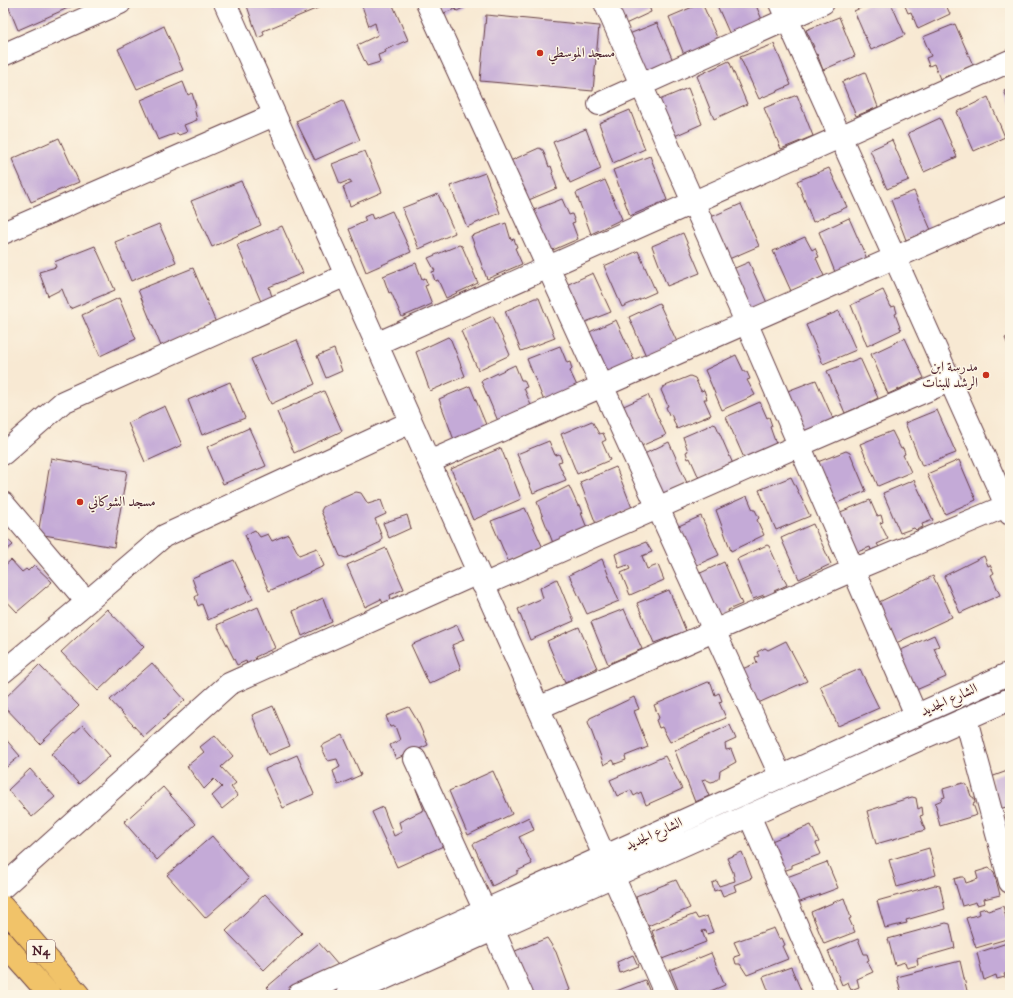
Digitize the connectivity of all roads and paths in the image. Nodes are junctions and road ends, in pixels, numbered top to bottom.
1 (120, 3) edge
2 (225, 3) edge
3 (426, 3) edge
4 (605, 3) edge
5 (823, 3) edge
6 (783, 11) edge
7 (3, 55) edge
8 (1010, 61) edge
9 (641, 85) junction
10 (599, 104) dead end
11 (274, 115) junction
12 (840, 137) junction
13 (693, 202) junction
14 (1010, 207) edge
15 (3, 233) edge
16 (894, 257) junction
17 (548, 267) junction
18 (346, 275) junction
19 (746, 322) junction
20 (376, 344) junction
21 (949, 381) junction
22 (602, 386) junction
23 (411, 422) junction
24 (800, 445) junction
25 (3, 454) edge
26 (429, 462) junction
27 (3, 503) edge
28 (658, 509) junction
29 (1008, 510) edge
30 (853, 570) junction
31 (481, 579) junction
32 (87, 602) junction
33 (714, 631) junction
34 (3, 672) edge
35 (1010, 673) edge
36 (1010, 699) edge
37 (538, 708) junction
38 (916, 715) junction
39 (966, 719) junction
40 (415, 759) dead end
41 (781, 777) junction
42 (749, 815) junction
43 (608, 866) junction
44 (1010, 882) edge
45 (3, 887) edge
46 (3, 907) edge
47 (489, 920) junction
48 (3, 942) edge
49 (50, 995) edge
50 (79, 995) edge
51 (298, 995) edge
52 (347, 995) edge
53 (522, 995) edge
54 (666, 995) edge
55 (827, 995) edge

1 - 7 street
2 - 11 street
3 - 17 street
4 - 9 street
5 - 6 street
6 - 9 street
6 - 12 street
8 - 12 street
9 - 10 street
9 - 13 street
11 - 15 street
11 - 18 street
12 - 13 street
12 - 16 street
13 - 17 street
13 - 19 street
14 - 16 street
16 - 19 street
16 - 21 street
17 - 20 street
17 - 22 street
18 - 20 street
18 - 25 street
19 - 22 street
19 - 24 street
20 - 23 street
21 - 24 street
21 - 29 street
22 - 26 street
22 - 28 street
23 - 26 street
23 - 32 street
24 - 28 street
24 - 30 street
26 - 31 street
27 - 32 street
28 - 31 street
28 - 33 street
29 - 30 street
30 - 33 street
30 - 38 street
31 - 37 street
31 - 45 street
32 - 34 street
33 - 37 street
33 - 41 street
35 - 38 street, الشارع الجديد
36 - 39 street, الشارع الجديد
37 - 43 street
38 - 41 street, الشارع الجديد
39 - 42 street, الشارع الجديد
39 - 44 street
40 - 47 street
41 - 43 street, الشارع الجديد
42 - 43 street, الشارع الجديد
42 - 55 street
43 - 47 street, الشارع الجديد
43 - 54 street
46 - 50 highway, N4
47 - 51 street, الشارع الجديد
47 - 52 street, الشارع الجديد
47 - 53 street
48 - 49 highway, N4

